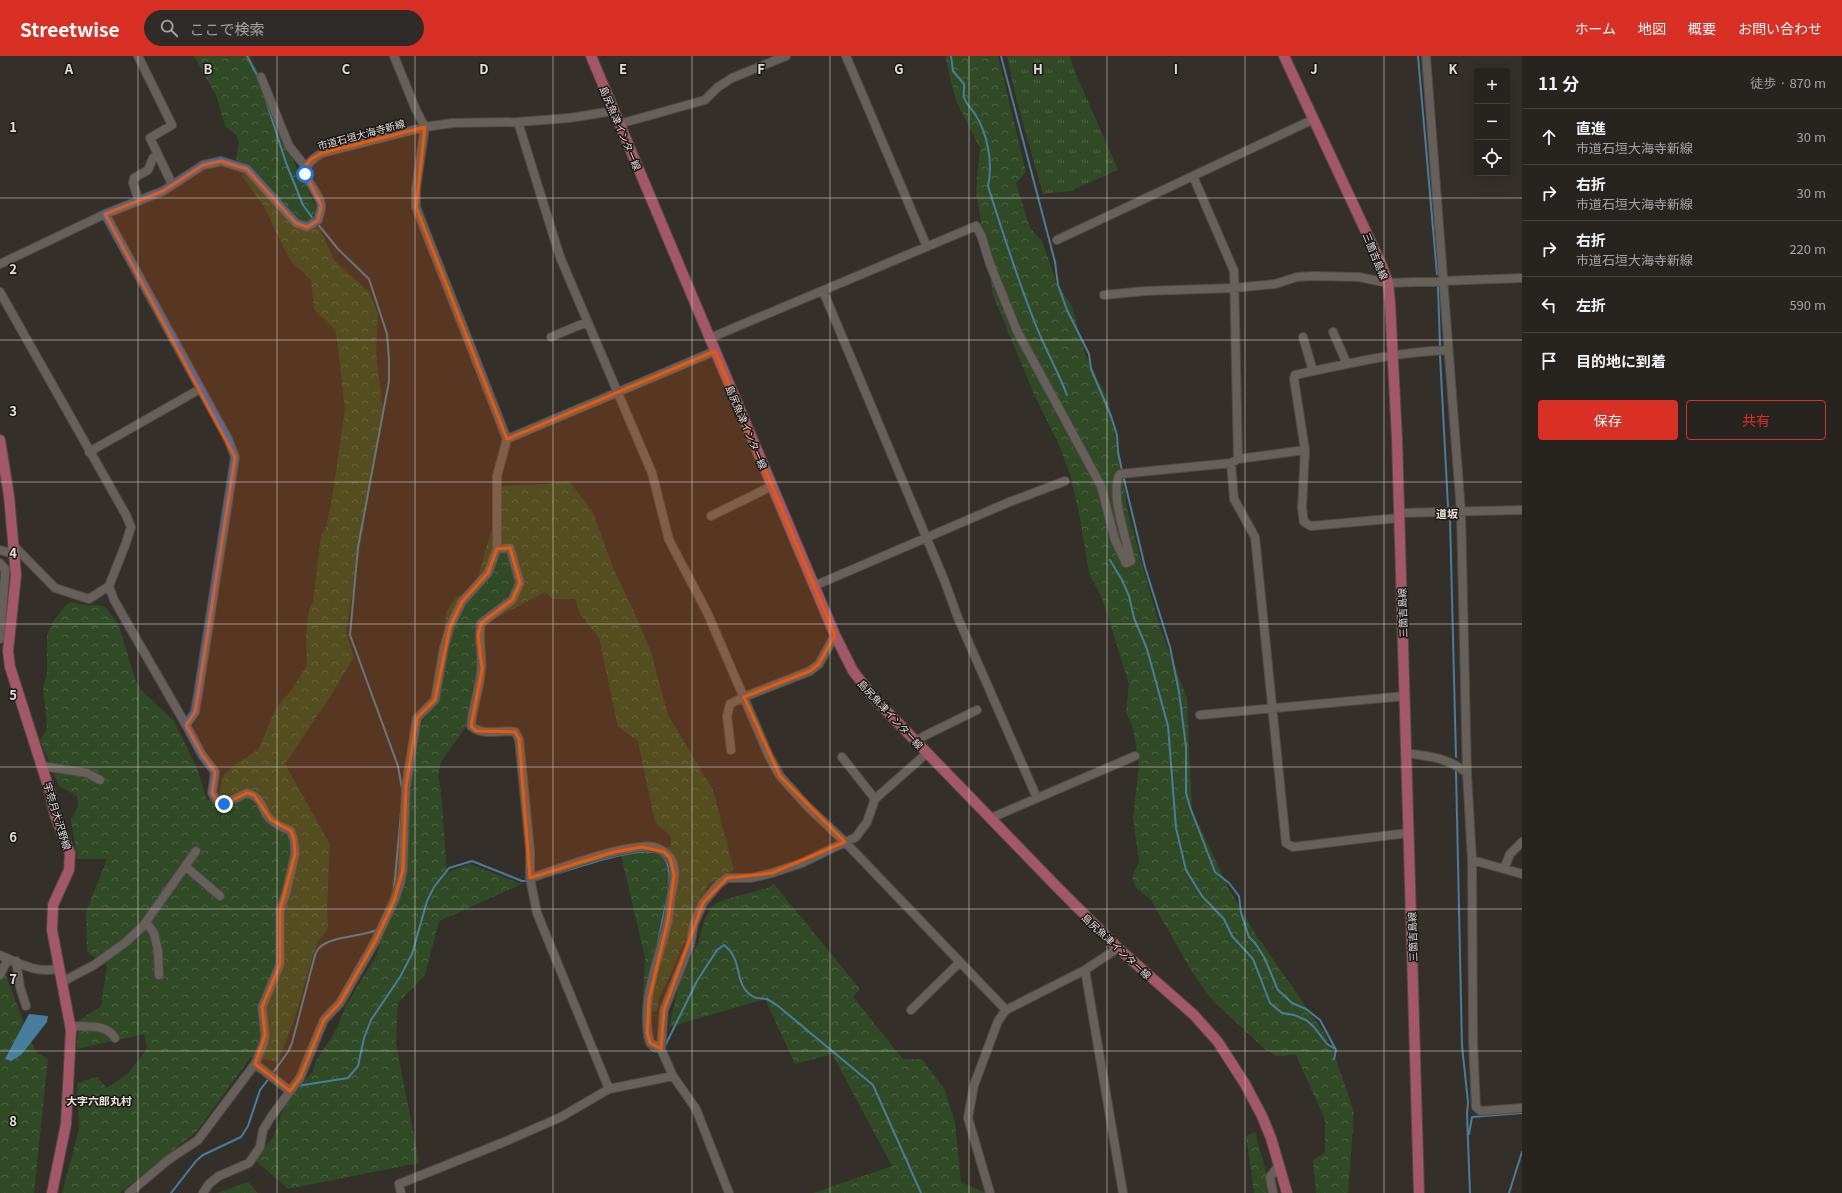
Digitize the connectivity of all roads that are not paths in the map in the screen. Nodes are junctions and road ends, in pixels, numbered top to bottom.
1 (138, 56) edge
2 (394, 56) edge
3 (591, 56) edge
4 (786, 56) edge
5 (846, 56) edge
6 (1284, 56) edge
7 (1426, 56) edge
8 (261, 77) dead end
9 (613, 111) junction
10 (1314, 119) junction
11 (518, 122) junction
12 (619, 124) junction
13 (426, 127) junction
14 (158, 155) junction
15 (306, 166) junction
16 (1193, 176) junction
17 (172, 184) junction
18 (138, 201) junction
19 (105, 214) junction
20 (1057, 240) dead end
21 (927, 247) junction
22 (0, 264) edge
23 (1522, 278) edge
24 (1444, 280) junction
25 (1388, 283) junction
26 (1234, 288) junction
27 (0, 292) edge
28 (823, 292) junction
29 (1104, 295) dead end
30 (587, 322) junction
31 (1333, 332) dead end
32 (551, 336) dead end
33 (1303, 337) dead end
34 (710, 338) junction
35 (715, 350) junction
36 (1448, 350) junction
37 (1394, 355) junction
38 (1347, 364) junction
39 (1313, 371) junction
40 (200, 389) junction
41 (618, 392) junction
42 (0, 440) edge
43 (507, 440) junction
44 (1305, 450) junction
45 (89, 452) junction
46 (1234, 461) junction
47 (1065, 481) dead end
48 (772, 486) junction
49 (1522, 510) edge
50 (1458, 512) junction
51 (711, 516) dead end
52 (1399, 516) junction
53 (927, 539) junction
54 (497, 549) junction
55 (0, 550) edge
56 (14, 550) junction
57 (1, 563) edge
58 (109, 586) junction
59 (814, 586) junction
60 (2, 594) edge
61 (835, 635) junction
62 (0, 639) edge
63 (1405, 696) junction
64 (744, 697) junction
65 (1273, 709) junction
66 (977, 710) dead end
67 (1200, 716) dead end
68 (186, 725) junction
69 (916, 742) junction
70 (731, 750) dead end
71 (927, 753) junction
72 (1406, 753) junction
73 (1135, 756) dead end
74 (842, 757) dead end
75 (42, 766) junction
76 (1467, 773) junction
77 (100, 780) dead end
78 (1037, 798) junction
79 (875, 799) junction
80 (991, 818) junction
81 (1408, 833) junction
82 (845, 842) junction
83 (1522, 842) edge
84 (196, 851) dead end
85 (1472, 860) junction
86 (185, 866) junction
87 (1504, 869) junction
88 (1522, 874) edge
89 (530, 878) junction
90 (220, 896) dead end
91 (146, 922) junction
92 (1118, 948) junction
93 (0, 955) edge
94 (12, 960) junction
95 (960, 962) junction
96 (59, 968) junction
97 (1085, 970) junction
98 (0, 975) edge
99 (159, 975) dead end
100 (62, 982) junction
101 (26, 1006) dead end
102 (911, 1010) dead end
103 (1006, 1010) junction
104 (70, 1026) junction
105 (115, 1038) dead end
106 (661, 1049) junction
107 (255, 1064) junction
108 (673, 1076) junction
109 (609, 1089) junction
110 (290, 1091) junction
111 (1522, 1108) edge
112 (1279, 1165) junction
113 (52, 1193) edge
114 (129, 1193) edge
115 (203, 1193) edge
116 (401, 1193) edge
117 (729, 1193) edge
118 (990, 1193) edge
119 (1123, 1193) edge
120 (1273, 1193) edge
121 (1287, 1193) edge
122 (1419, 1193) edge

1 - 14 street
2 - 13 street
3 - 9 main road, 島尻魚津インター線
4 - 12 street
5 - 21 street
6 - 10 main road, 三箇吉島線
7 - 24 street
8 - 15 street
9 - 11 street, 市道石垣大海寺新線
9 - 12 main road, 島尻魚津インター線
10 - 16 street
10 - 25 main road, 三箇吉島線
11 - 13 street, 市道石垣大海寺新線
11 - 30 street
12 - 34 main road, 島尻魚津インター線
13 - 15 street, 市道石垣大海寺新線
13 - 43 street
14 - 17 street
14 - 18 street
15 - 17 street
16 - 20 street
16 - 26 street
17 - 18 street
18 - 19 street
19 - 22 street
19 - 40 street
21 - 28 street
21 - 46 street
23 - 24 street
24 - 25 street
24 - 36 street
25 - 26 street
25 - 37 main road, 三箇吉島線
26 - 29 street
26 - 46 street
27 - 45 street
28 - 34 street
28 - 53 street
30 - 32 street
30 - 41 street
31 - 38 street
33 - 39 street
34 - 35 main road, 島尻魚津インター線
35 - 41 street
35 - 48 main road, 島尻魚津インター線
36 - 37 street
36 - 50 street
37 - 38 street
37 - 52 main road, 三箇吉島線
38 - 39 street
39 - 44 street
40 - 45 street
40 - 68 street
41 - 43 street
41 - 64 street
42 - 56 main road, 宇奈月大沢野線
43 - 54 street
44 - 46 street
44 - 52 street
45 - 58 street
46 - 65 street
47 - 53 street
48 - 51 street
48 - 59 main road, 島尻魚津インター線
49 - 50 street
50 - 52 street
50 - 76 street
52 - 63 main road, 三箇吉島線
53 - 59 street
53 - 78 street
54 - 89 street
54 - 110 street
55 - 56 street
56 - 57 street
56 - 58 street
56 - 75 main road, 宇奈月大沢野線
57 - 60 street
58 - 68 street
59 - 61 main road, 島尻魚津インター線
60 - 62 street
61 - 64 street
61 - 69 main road, 島尻魚津インター線
63 - 65 street
63 - 72 main road, 三箇吉島線
64 - 70 street
64 - 82 street
65 - 67 street
65 - 81 street
66 - 69 street
68 - 107 street
69 - 71 main road, 島尻魚津インター線
71 - 79 street
71 - 80 main road, 島尻魚津インター線
72 - 76 street
72 - 81 main road, 三箇吉島線
73 - 78 street
74 - 79 street
75 - 77 street
75 - 96 main road, 宇奈月大沢野線
76 - 85 street
78 - 80 street
79 - 82 street
80 - 92 main road, 島尻魚津インター線
81 - 122 main road, 三箇吉島線
82 - 95 street
82 - 106 street
83 - 87 street
84 - 86 street
85 - 87 street
85 - 111 street
86 - 90 street
86 - 91 street
87 - 88 street
89 - 106 street
89 - 109 street
91 - 99 street
91 - 100 street
92 - 97 street
92 - 112 main road, 島尻魚津インター線
93 - 94 street
94 - 96 street
94 - 98 street
94 - 101 street
95 - 102 street
95 - 103 street
96 - 100 main road, 宇奈月大沢野線
97 - 103 street
97 - 119 street
100 - 104 main road, 宇奈月大沢野線
103 - 118 street
104 - 105 street
104 - 113 main road, 宇奈月大沢野線
106 - 108 street
107 - 110 street
107 - 114 street
108 - 109 street
108 - 117 street
109 - 116 street
110 - 115 street
112 - 120 street
112 - 121 main road, 島尻魚津インター線

